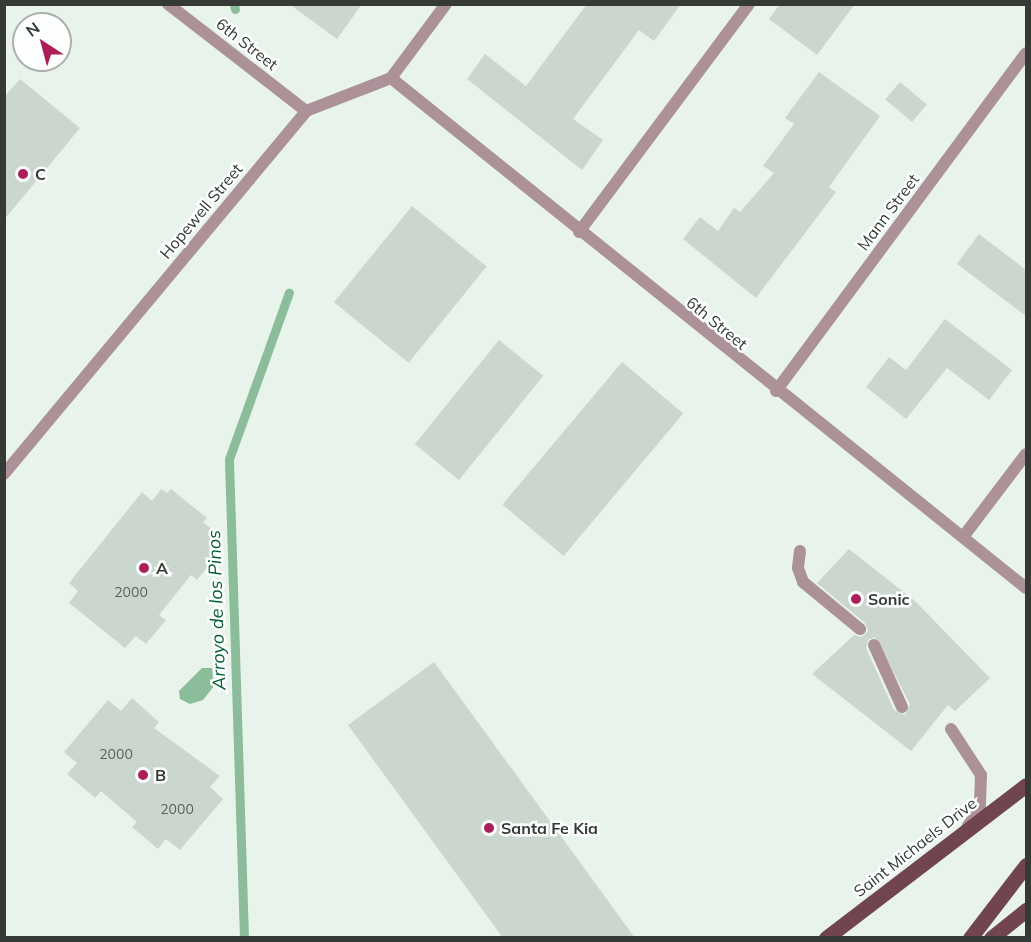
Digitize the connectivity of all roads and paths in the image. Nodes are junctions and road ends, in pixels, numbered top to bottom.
1 (168, 4) edge
2 (446, 4) edge
3 (749, 4) edge
4 (1026, 53) edge
5 (391, 78) junction
6 (306, 111) junction
7 (579, 232) junction
8 (776, 391) junction
9 (1026, 454) edge
10 (4, 474) edge
11 (963, 537) junction
12 (800, 551) dead end
13 (1026, 588) edge
14 (860, 629) dead end
15 (874, 645) dead end
16 (902, 707) dead end
17 (951, 729) dead end
18 (1026, 784) edge
19 (965, 831) junction
20 (1026, 865) edge
21 (1026, 910) edge
22 (826, 938) edge
23 (970, 938) edge
24 (990, 938) edge

1 - 6 street, 6th Street
2 - 5 street
3 - 7 street
4 - 8 street, Mann Street
5 - 6 street, Hopewell Street
5 - 7 street, 6th Street
6 - 10 street, Hopewell Street
7 - 8 street, 6th Street
8 - 11 street, 6th Street
9 - 11 street
11 - 13 street, 6th Street
12 - 14 street
15 - 16 street
17 - 19 street
18 - 19 main road, Saint Michaels Drive
19 - 22 main road, Saint Michaels Drive
20 - 23 main road
21 - 24 main road

